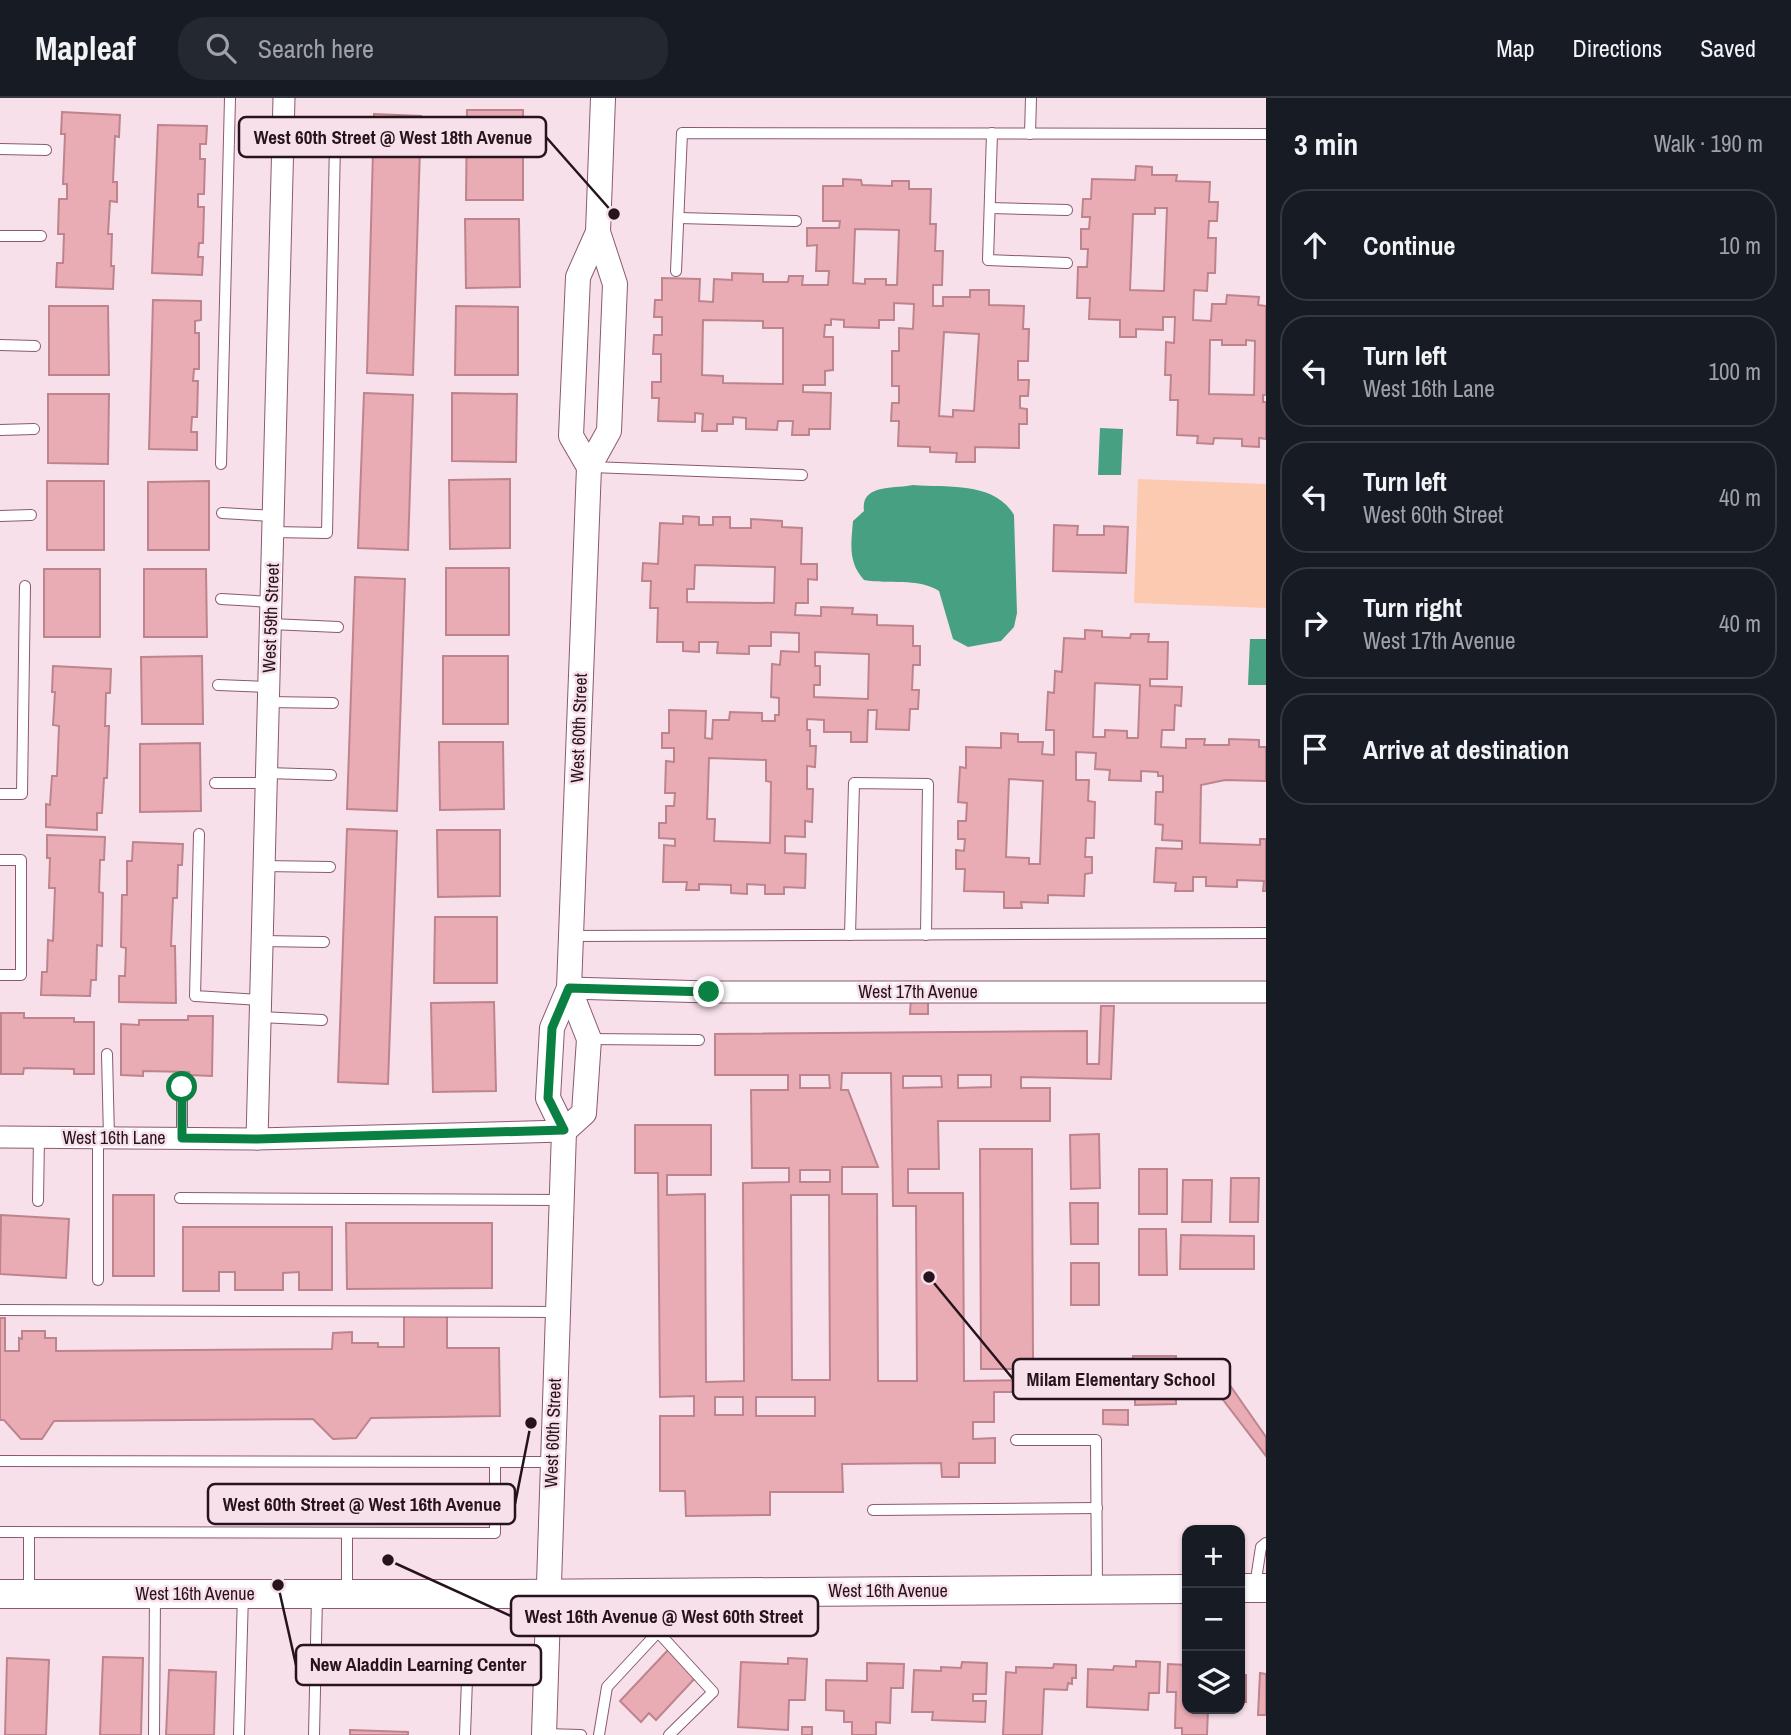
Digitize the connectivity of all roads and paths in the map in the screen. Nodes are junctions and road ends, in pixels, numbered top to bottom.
1 (230, 98) edge
2 (284, 98) edge
3 (603, 98) edge
4 (1031, 98) edge
5 (992, 133) junction
6 (1030, 134) junction
7 (1266, 134) edge
8 (283, 141) junction
9 (0, 149) edge
10 (46, 150) dead end
11 (990, 208) junction
12 (1067, 210) dead end
13 (678, 218) junction
14 (796, 221) dead end
15 (598, 232) junction
16 (0, 236) edge
17 (41, 236) dead end
18 (1067, 263) dead end
19 (676, 271) dead end
20 (0, 345) edge
21 (35, 346) dead end
22 (34, 429) dead end
23 (0, 430) edge
24 (221, 464) dead end
25 (589, 467) junction
26 (802, 475) dead end
27 (222, 513) dead end
28 (31, 515) dead end
29 (0, 516) edge
30 (273, 524) junction
31 (25, 586) dead end
32 (222, 599) dead end
33 (271, 602) junction
34 (271, 624) junction
35 (338, 627) dead end
36 (218, 685) dead end
37 (269, 694) junction
38 (333, 704) dead end
39 (331, 775) dead end
40 (266, 778) junction
41 (215, 783) dead end
42 (0, 794) edge
43 (199, 834) dead end
44 (0, 860) edge
45 (264, 866) junction
46 (330, 867) dead end
47 (1266, 933) edge
48 (850, 935) junction
49 (926, 935) junction
50 (571, 936) junction
51 (262, 941) junction
52 (324, 942) dead end
53 (0, 975) edge
54 (569, 988) junction
55 (1266, 992) edge
56 (260, 1008) junction
57 (322, 1020) dead end
58 (589, 1039) junction
59 (699, 1040) dead end
60 (107, 1054) dead end
61 (182, 1087) dead end
62 (564, 1130) junction
63 (0, 1137) edge
64 (39, 1137) junction
65 (104, 1138) junction
66 (182, 1138) junction
67 (257, 1139) junction
68 (180, 1198) dead end
69 (561, 1200) junction
70 (38, 1201) dead end
71 (98, 1280) dead end
72 (0, 1310) edge
73 (556, 1312) junction
74 (1016, 1440) dead end
75 (0, 1461) edge
76 (495, 1462) junction
77 (552, 1462) junction
78 (1097, 1508) junction
79 (873, 1510) dead end
80 (0, 1532) edge
81 (29, 1532) junction
82 (347, 1533) junction
83 (1266, 1543) edge
84 (1254, 1588) edge
85 (1097, 1589) junction
86 (1182, 1589) edge
87 (548, 1593) junction
88 (658, 1593) junction
89 (0, 1594) edge
90 (29, 1594) junction
91 (155, 1594) junction
92 (243, 1594) junction
93 (317, 1594) junction
94 (347, 1594) junction
95 (658, 1632) junction
96 (315, 1675) junction
97 (154, 1735) edge
98 (239, 1735) edge
99 (314, 1735) edge
100 (465, 1735) edge
101 (544, 1735) edge
102 (581, 1735) edge
103 (599, 1735) edge
104 (669, 1735) edge

1 - 24 lane
2 - 8 street, West 59th Street
3 - 15 street, West 60th Street
4 - 6 lane
5 - 6 lane
5 - 11 lane
5 - 13 lane
6 - 7 lane
8 - 30 street, West 59th Street
8 - 30 lane
9 - 10 lane
11 - 12 lane
11 - 18 lane
13 - 14 lane
13 - 19 lane
15 - 25 street, West 60th Street
15 - 25 street, West 60th Street
16 - 17 lane
20 - 21 lane
22 - 23 lane
25 - 26 lane
25 - 50 street, West 60th Street
27 - 30 lane
28 - 29 lane
30 - 33 street, West 59th Street
31 - 42 lane
32 - 33 lane
33 - 34 street, West 59th Street
34 - 35 lane
34 - 37 street, West 59th Street
36 - 37 lane
37 - 38 lane
37 - 40 street, West 59th Street
39 - 40 lane
40 - 41 lane
40 - 45 street, West 59th Street
43 - 56 lane
44 - 53 lane
45 - 46 lane
45 - 51 street, West 59th Street
47 - 49 lane
48 - 49 lane
48 - 49 lane
48 - 50 lane
50 - 54 street, West 60th Street
51 - 52 lane
51 - 56 street, West 59th Street
54 - 55 street, West 17th Avenue
54 - 58 street, West 60th Street
54 - 62 street, West 60th Street
56 - 57 lane
56 - 67 street, West 59th Street
58 - 59 lane
58 - 62 street, West 60th Street
60 - 65 lane
61 - 66 lane
62 - 67 street, West 16th Lane
62 - 69 street, West 60th Street
63 - 64 street, West 16th Lane
64 - 65 street, West 16th Lane
64 - 70 lane
65 - 66 street, West 16th Lane
65 - 71 lane
66 - 67 street, West 16th Lane
68 - 69 lane
69 - 73 street, West 60th Street
72 - 73 lane
73 - 77 street, West 60th Street
74 - 78 lane
75 - 76 lane
76 - 77 lane
76 - 82 lane
77 - 87 street, West 60th Street
78 - 79 lane
78 - 85 lane
80 - 81 lane
81 - 82 lane
81 - 90 lane
82 - 94 lane
83 - 84 lane
85 - 86 main road, West 16th Avenue
85 - 88 main road, West 16th Avenue
87 - 88 main road, West 16th Avenue
87 - 94 main road, West 16th Avenue
87 - 101 street, West 60th Street
88 - 95 lane
89 - 90 main road, West 16th Avenue
90 - 91 main road, West 16th Avenue
91 - 92 main road, West 16th Avenue
91 - 97 lane
92 - 93 main road, West 16th Avenue
92 - 98 lane
93 - 94 main road, West 16th Avenue
93 - 96 lane
95 - 103 lane
95 - 104 lane
96 - 99 lane
96 - 100 lane
101 - 102 lane

